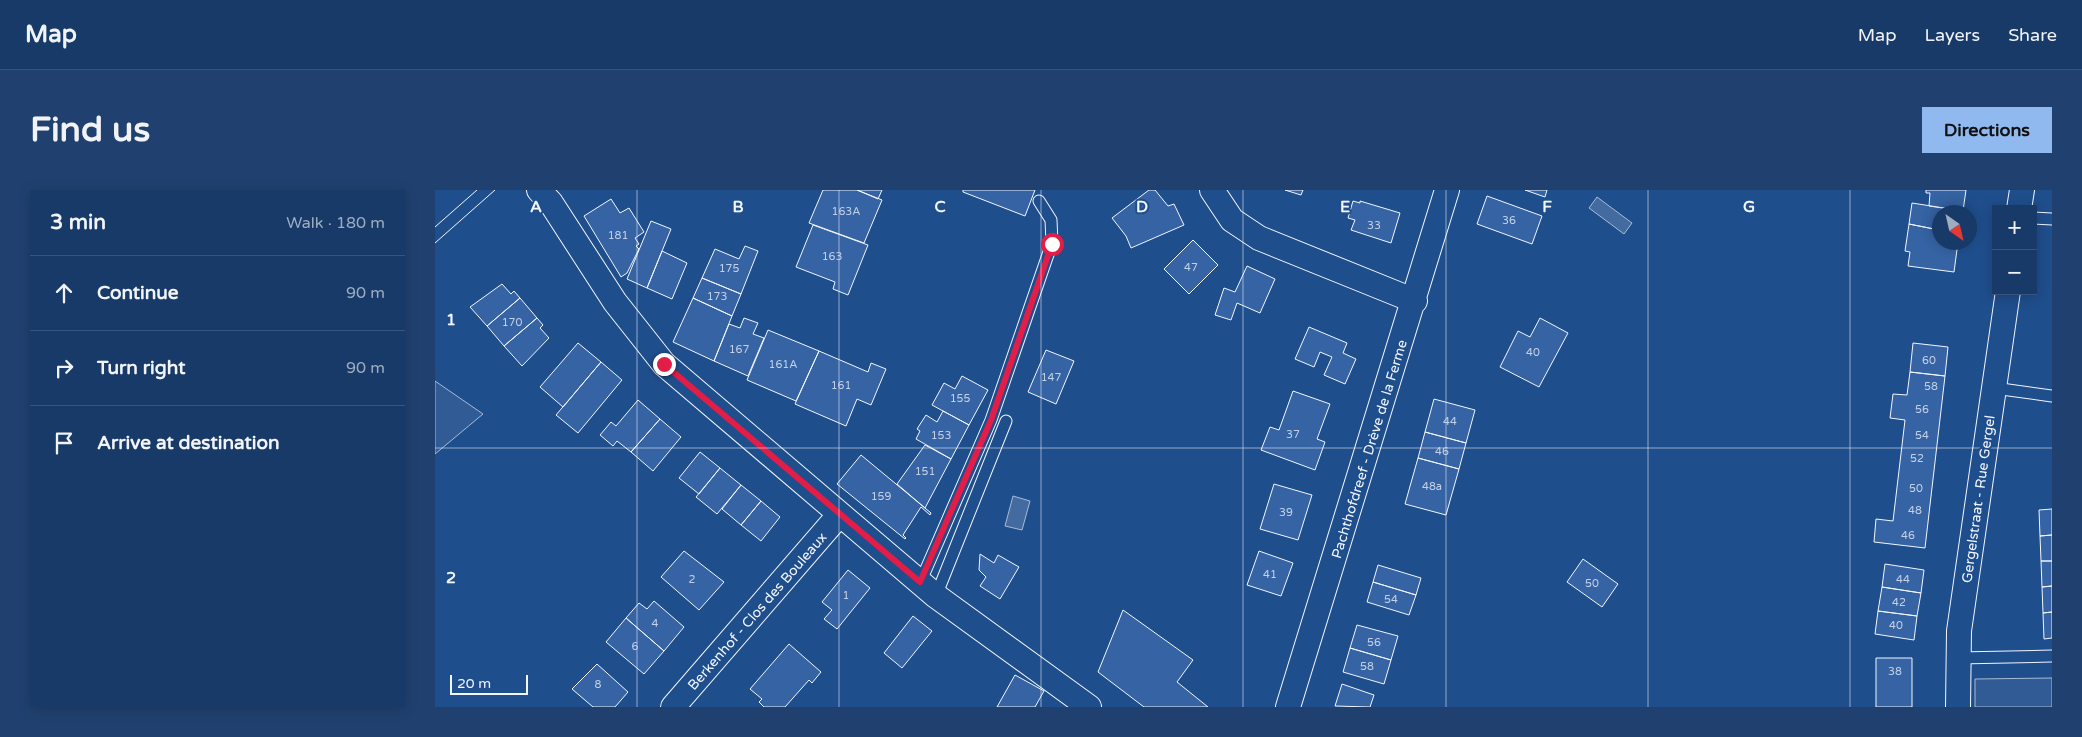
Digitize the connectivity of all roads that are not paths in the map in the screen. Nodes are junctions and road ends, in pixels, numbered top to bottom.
1 (539, 190) edge
2 (1212, 190) edge
3 (1447, 190) edge
4 (2022, 190) edge
5 (1039, 201) dead end
6 (2020, 205) edge
7 (2037, 218) edge
8 (2052, 219) edge
9 (2007, 295) edge
10 (1415, 302) junction
11 (1994, 388) junction
12 (2052, 396) edge
13 (1006, 421) dead end
14 (840, 514) junction
15 (928, 589) junction
16 (2052, 656) edge
17 (1958, 658) junction
18 (673, 707) edge
19 (1089, 707) edge
20 (1288, 707) edge
21 (1957, 707) edge

1 - 14 street
2 - 10 street
3 - 10 street, Pachthofdreef - Drève de la Ferme
4 - 6 street
5 - 15 lane
7 - 8 lane
9 - 11 street, Gergelstraat - Rue Gergel
10 - 20 street, Pachthofdreef - Drève de la Ferme
11 - 12 lane
11 - 17 street, Gergelstraat - Rue Gergel
13 - 15 lane
14 - 15 street
14 - 18 street, Berkenhof - Clos des Bouleaux
15 - 19 street
16 - 17 lane
17 - 21 street, Gergelstraat - Rue Gergel

